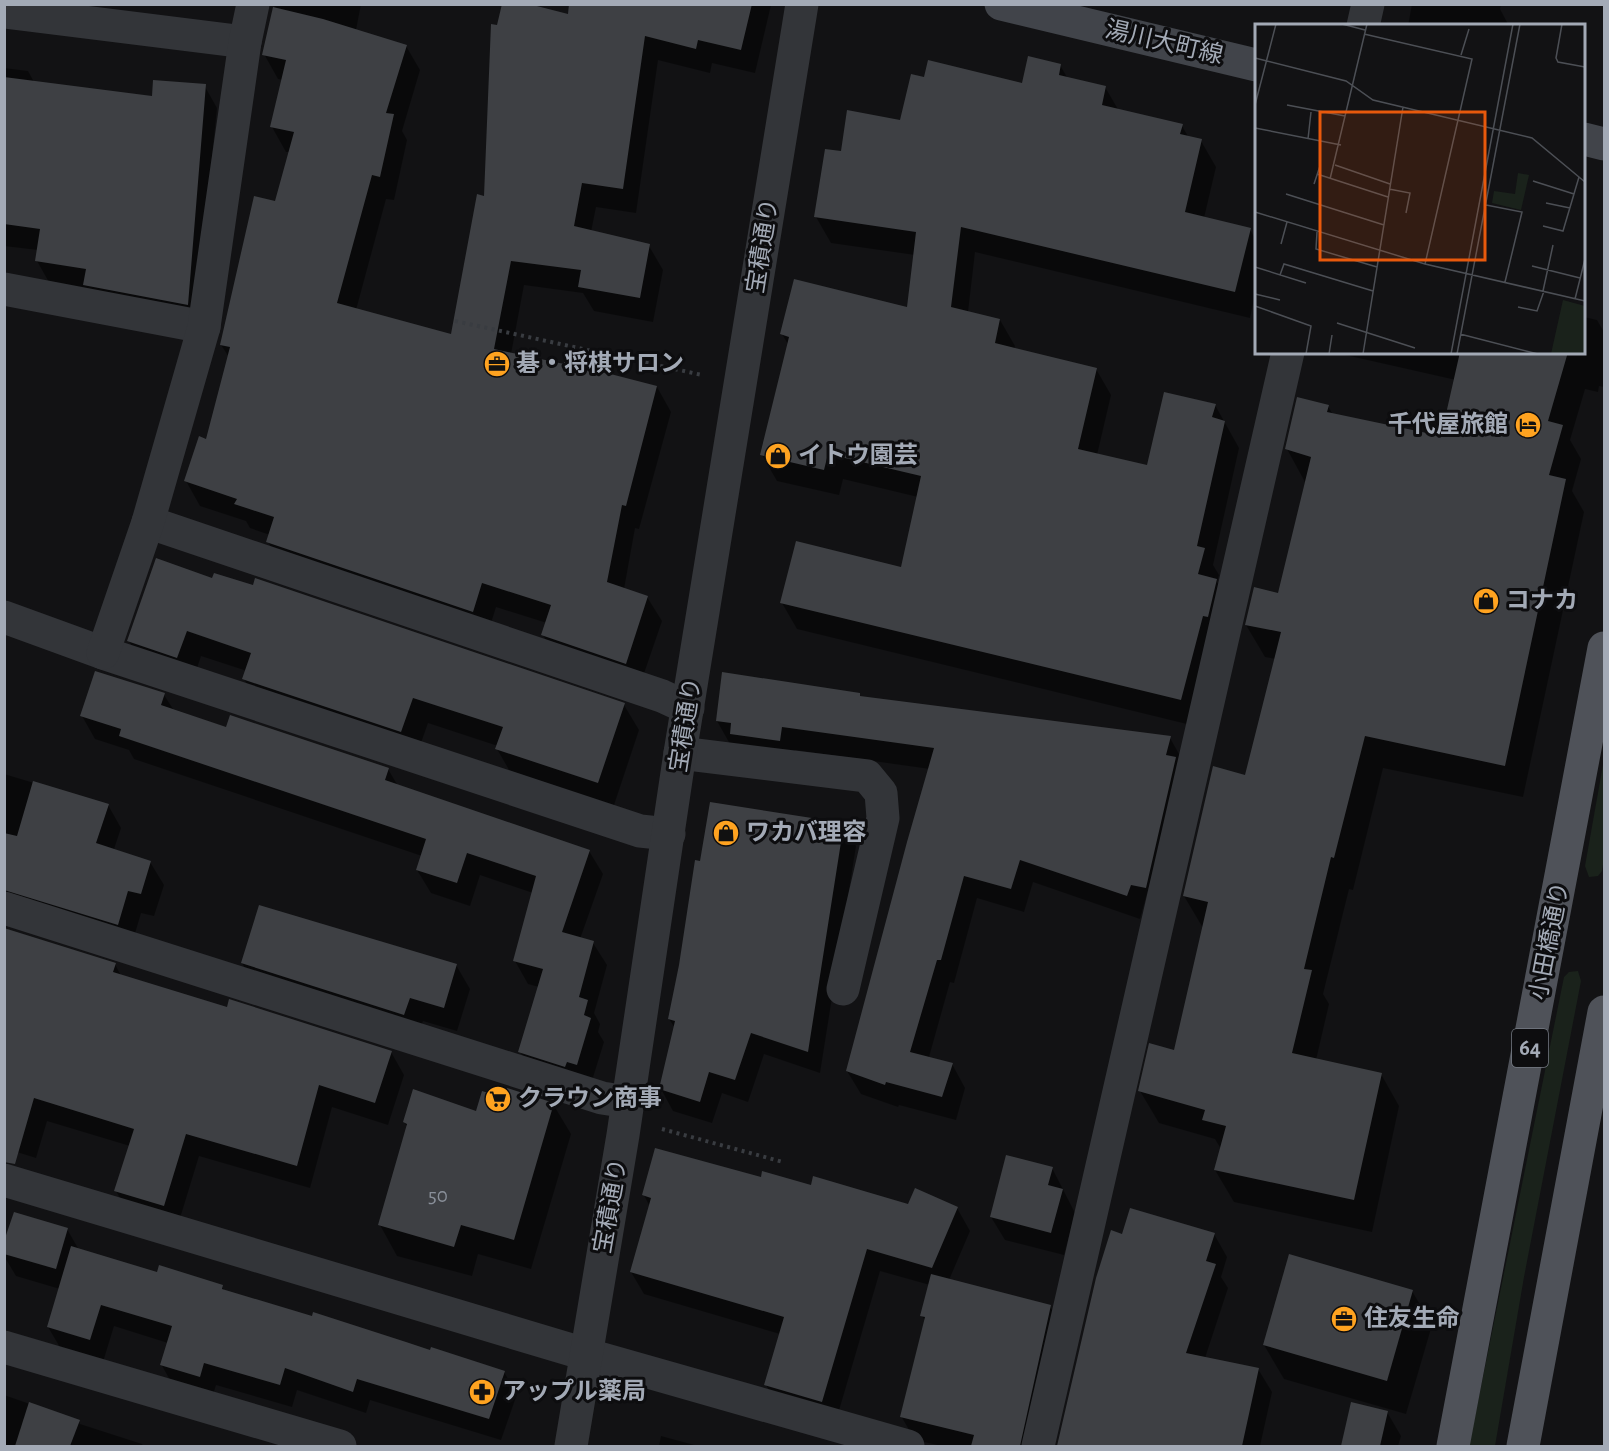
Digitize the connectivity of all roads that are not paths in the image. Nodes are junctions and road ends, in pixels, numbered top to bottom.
1 (253, 4) edge
2 (802, 4) edge
3 (1001, 4) edge
4 (1368, 4) edge
5 (4, 12) edge
6 (1363, 24) edge
7 (245, 42) junction
8 (1255, 65) edge
9 (1585, 139) edge
10 (1605, 144) edge
11 (4, 289) edge
12 (204, 327) junction
13 (1288, 354) edge
14 (148, 522) junction
15 (4, 617) edge
16 (1605, 648) edge
17 (104, 653) junction
18 (688, 708) junction
19 (680, 753) junction
20 (669, 834) junction
21 (4, 908) edge
22 (843, 989) dead end
23 (1605, 1012) edge
24 (628, 1102) junction
25 (4, 1180) edge
26 (4, 1347) edge
27 (585, 1354) junction
28 (340, 1446) edge
29 (570, 1446) edge
30 (908, 1446) edge
31 (1038, 1446) edge
32 (1454, 1446) edge
33 (1523, 1446) edge

1 - 7 street
2 - 18 street, 宝積通り
3 - 8 main road, 湯川大町線
4 - 6 street
5 - 7 street
7 - 12 street
9 - 10 main road
11 - 12 street
12 - 14 street
13 - 31 street
14 - 17 street
14 - 18 street
15 - 17 street
16 - 32 main road, 小田橋通り / 64
17 - 20 street
18 - 19 street, 宝積通り
19 - 20 street, 宝積通り
19 - 22 street
20 - 24 street, 宝積通り
21 - 24 street
23 - 33 main road
24 - 27 street, 宝積通り
25 - 27 street
26 - 28 street
27 - 29 street, 宝積通り
27 - 30 street

